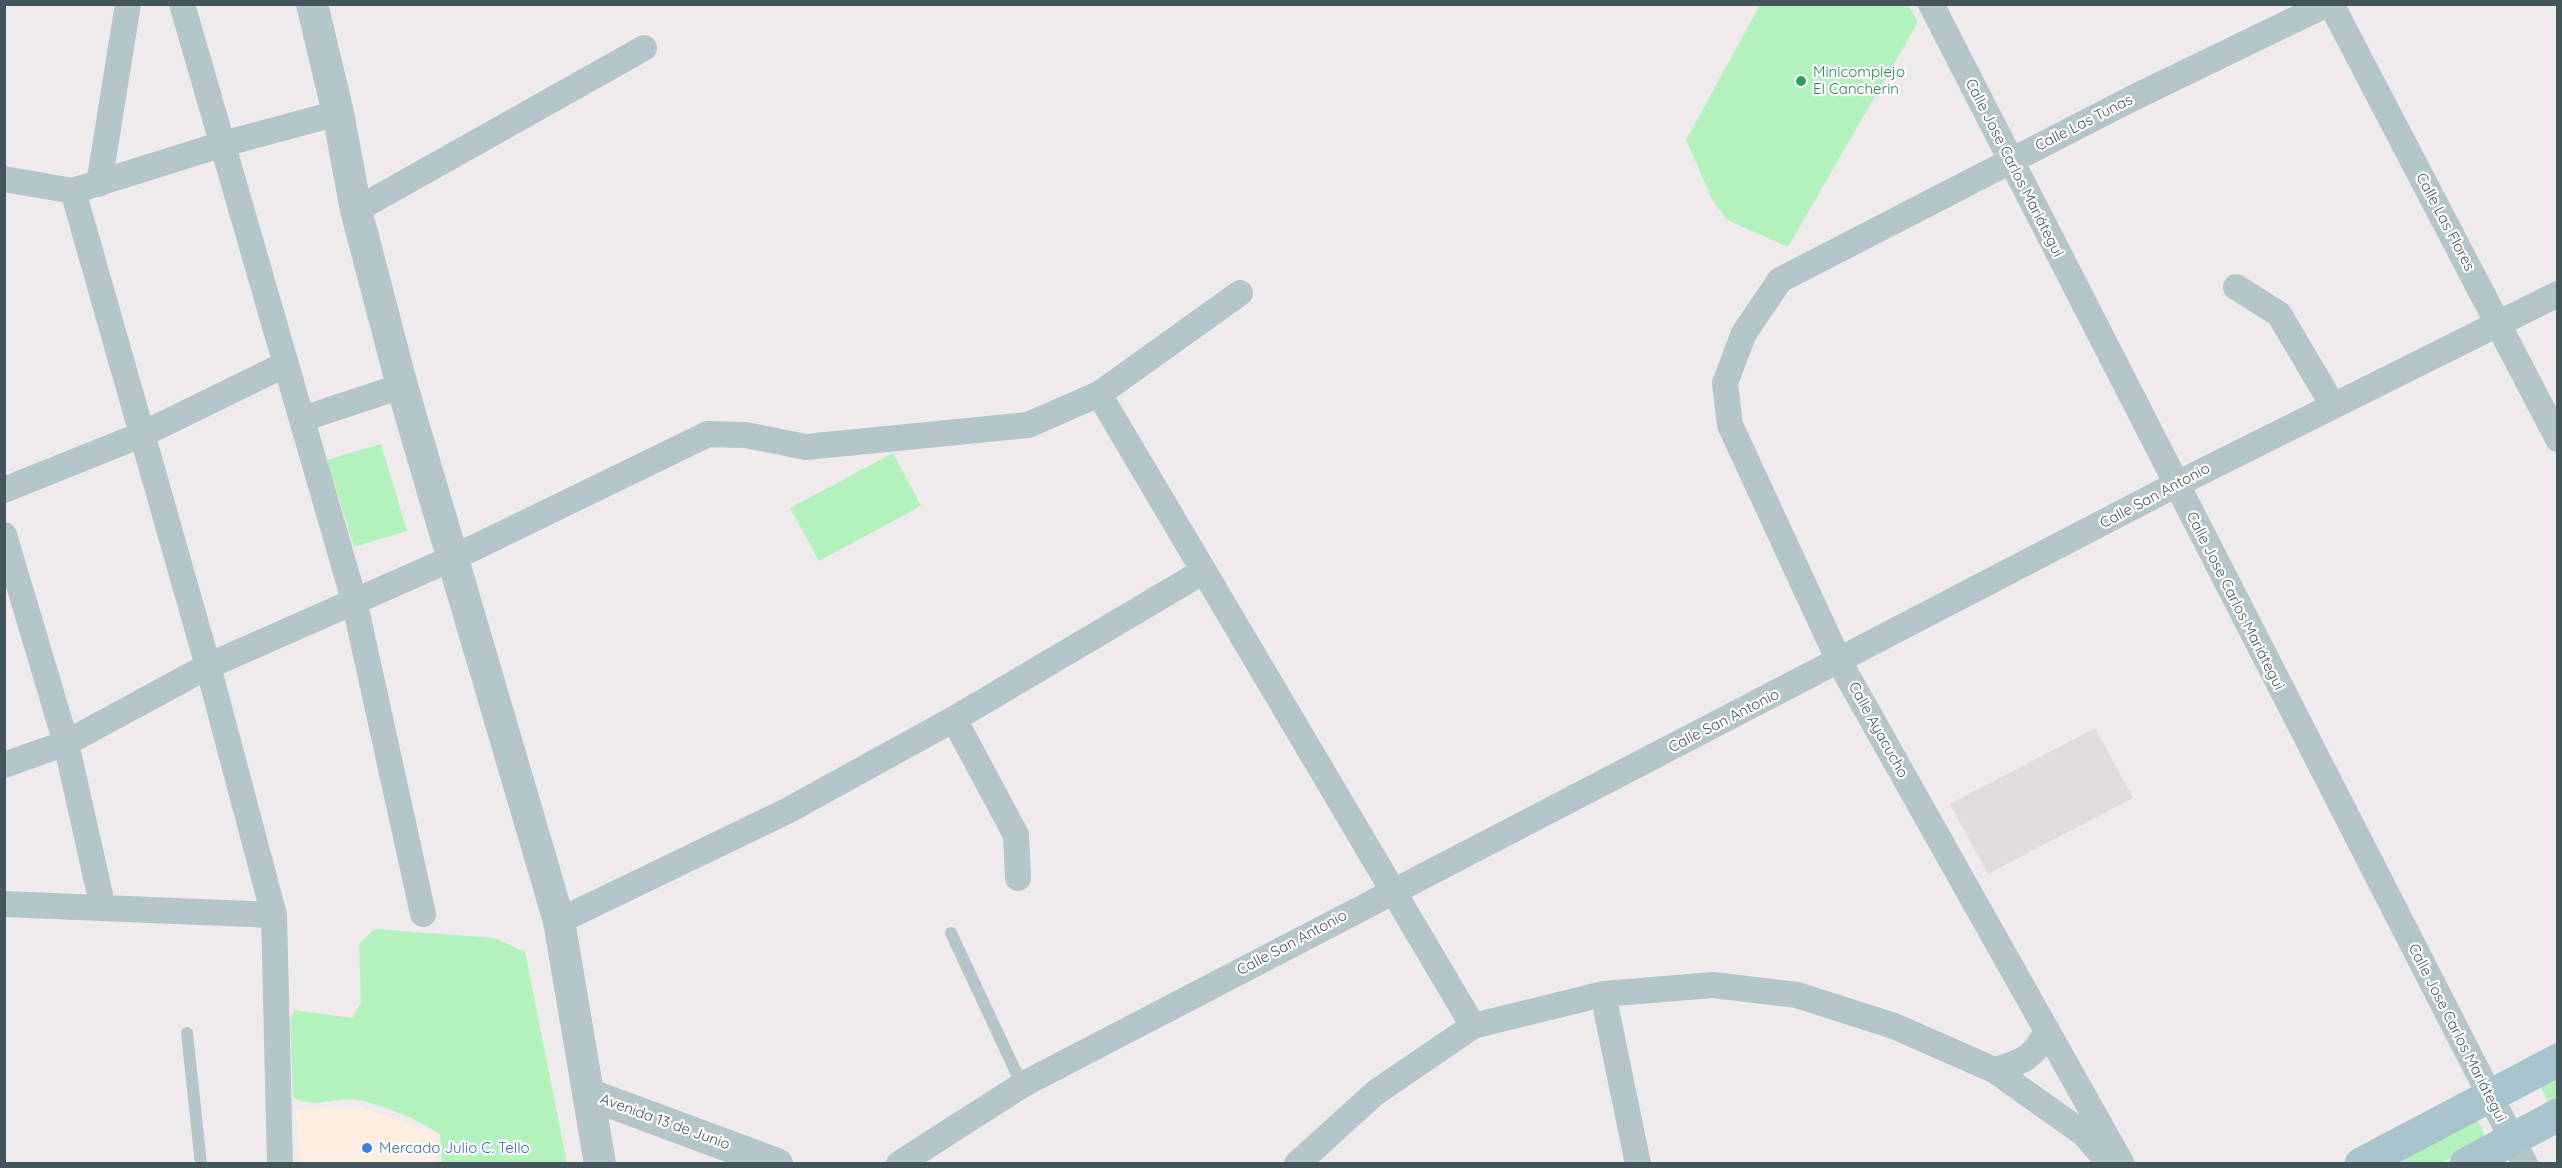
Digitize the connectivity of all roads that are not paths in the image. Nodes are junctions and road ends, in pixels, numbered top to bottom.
1 (128, 4) edge
2 (182, 4) edge
3 (312, 4) edge
4 (1931, 4) edge
5 (2329, 4) edge
6 (644, 48) dead end
7 (338, 112) junction
8 (223, 144) junction
9 (2010, 160) junction
10 (4, 179) edge
11 (99, 184) junction
12 (73, 191) junction
13 (356, 210) junction
14 (1780, 280) joint
15 (2236, 287) dead end
16 (1240, 293) dead end
17 (2558, 294) edge
18 (2499, 323) junction
19 (286, 364) junction
20 (402, 386) junction
21 (1100, 394) junction
22 (2332, 404) junction
23 (302, 419) junction
24 (141, 435) junction
25 (2558, 440) edge
26 (2175, 485) junction
27 (4, 490) edge
28 (4, 535) edge
29 (453, 558) junction
30 (1204, 571) junction
31 (354, 600) junction
32 (1839, 661) junction
33 (208, 666) junction
34 (954, 719) junction
35 (66, 743) junction
36 (4, 765) edge
37 (1018, 878) dead end
38 (1393, 890) junction
39 (4, 904) edge
40 (104, 908) junction
41 (423, 914) dead end
42 (274, 915) junction
43 (559, 921) junction
44 (951, 933) dead end
45 (1603, 994) junction
46 (1473, 1026) junction
47 (2047, 1030) junction
48 (187, 1033) dead end
49 (2558, 1060) edge
50 (1994, 1071) junction
51 (1022, 1085) junction
52 (588, 1094) junction
53 (2490, 1096) junction
54 (2558, 1115) edge
55 (2518, 1151) edge
56 (708, 1152) edge
57 (604, 1162) edge
58 (201, 1164) edge
59 (280, 1164) edge
60 (777, 1164) edge
61 (899, 1164) edge
62 (1298, 1164) edge
63 (1638, 1164) edge
64 (2110, 1164) edge
65 (2122, 1164) edge
66 (2361, 1164) edge
67 (2466, 1164) edge

1 - 11 street
2 - 8 street
3 - 7 street
4 - 9 street, Calle Jose Carlos Mariátegui
5 - 9 street, Calle Las Tunas
5 - 18 street, Calle Las Flores
6 - 13 street
7 - 8 street
7 - 13 street
8 - 11 street
8 - 19 street
9 - 14 street, Calle Las Tunas
9 - 26 street, Calle Jose Carlos Mariátegui
10 - 12 street
11 - 12 street
12 - 24 street
13 - 20 street
14 - 32 street, Calle Ayacucho
15 - 22 street
16 - 21 street
17 - 18 street, Calle San Antonio
18 - 22 street, Calle San Antonio
18 - 25 street, Calle Las Flores
19 - 23 street
19 - 24 street
20 - 23 street
20 - 29 street
21 - 29 street
21 - 30 street
22 - 26 street, Calle San Antonio
23 - 31 street
24 - 27 street
24 - 33 street
26 - 32 street, Calle San Antonio
26 - 53 street, Calle Jose Carlos Mariátegui
28 - 35 street
29 - 31 street
29 - 43 street
30 - 34 street
30 - 38 street
31 - 33 street
31 - 41 street
32 - 38 street, Calle San Antonio
32 - 47 street, Calle Ayacucho
33 - 35 street
33 - 42 street
34 - 37 street
34 - 43 street
35 - 36 street
35 - 40 street
38 - 46 street
38 - 51 street, Calle San Antonio
39 - 40 street
40 - 42 street
42 - 59 street
43 - 52 street
44 - 51 lane
45 - 46 street
45 - 50 street
45 - 63 street
46 - 62 street
47 - 50 street
47 - 65 street, Calle Ayacucho
48 - 58 lane
49 - 53 main road
50 - 64 street
51 - 61 street, Calle San Antonio
52 - 56 street, Avenida 13 de Junio
52 - 57 street
53 - 55 street, Calle Jose Carlos Mariátegui
53 - 66 main road
54 - 55 main road
55 - 67 main road
56 - 60 street, Avenida 13 de Junio

